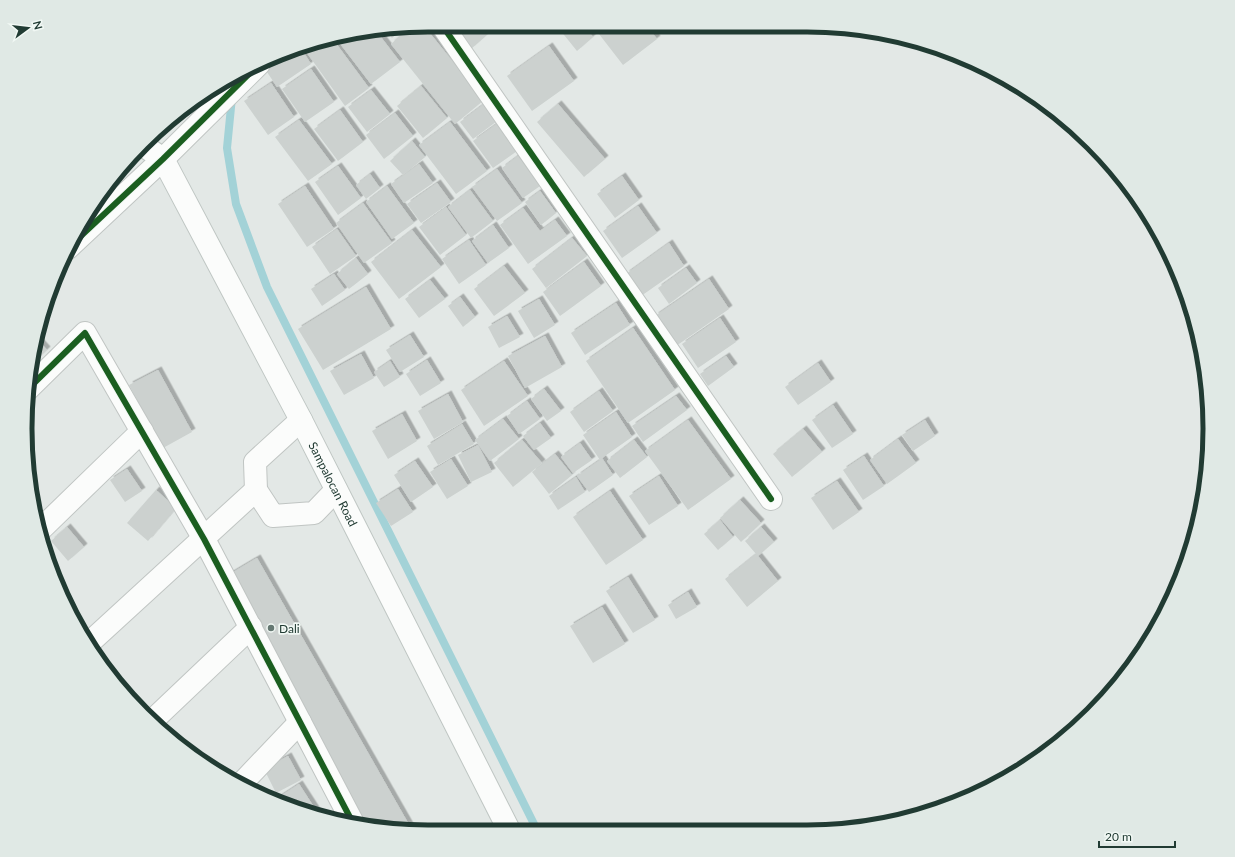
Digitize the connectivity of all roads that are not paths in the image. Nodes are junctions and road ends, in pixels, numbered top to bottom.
1 (447, 32) edge
2 (245, 77) edge
3 (148, 148) edge
4 (163, 159) junction
5 (83, 234) edge
6 (34, 384) edge
7 (301, 420) junction
8 (142, 431) junction
9 (256, 490) junction
10 (336, 490) junction
11 (771, 499) dead end
12 (45, 525) edge
13 (204, 539) junction
14 (251, 627) junction
15 (93, 640) edge
16 (156, 717) edge
17 (300, 722) junction
18 (245, 780) edge
19 (350, 817) edge
20 (506, 825) edge

1 - 11 street
2 - 4 street
3 - 4 street, Sampalocan Road
4 - 5 street
4 - 7 street, Sampalocan Road
6 - 8 street
7 - 9 street
7 - 10 street, Sampalocan Road
8 - 12 street
8 - 13 street
9 - 10 street
9 - 13 street
10 - 20 street, Sampalocan Road
13 - 14 street
13 - 15 street
14 - 16 street
14 - 17 street
17 - 18 street
17 - 19 street

